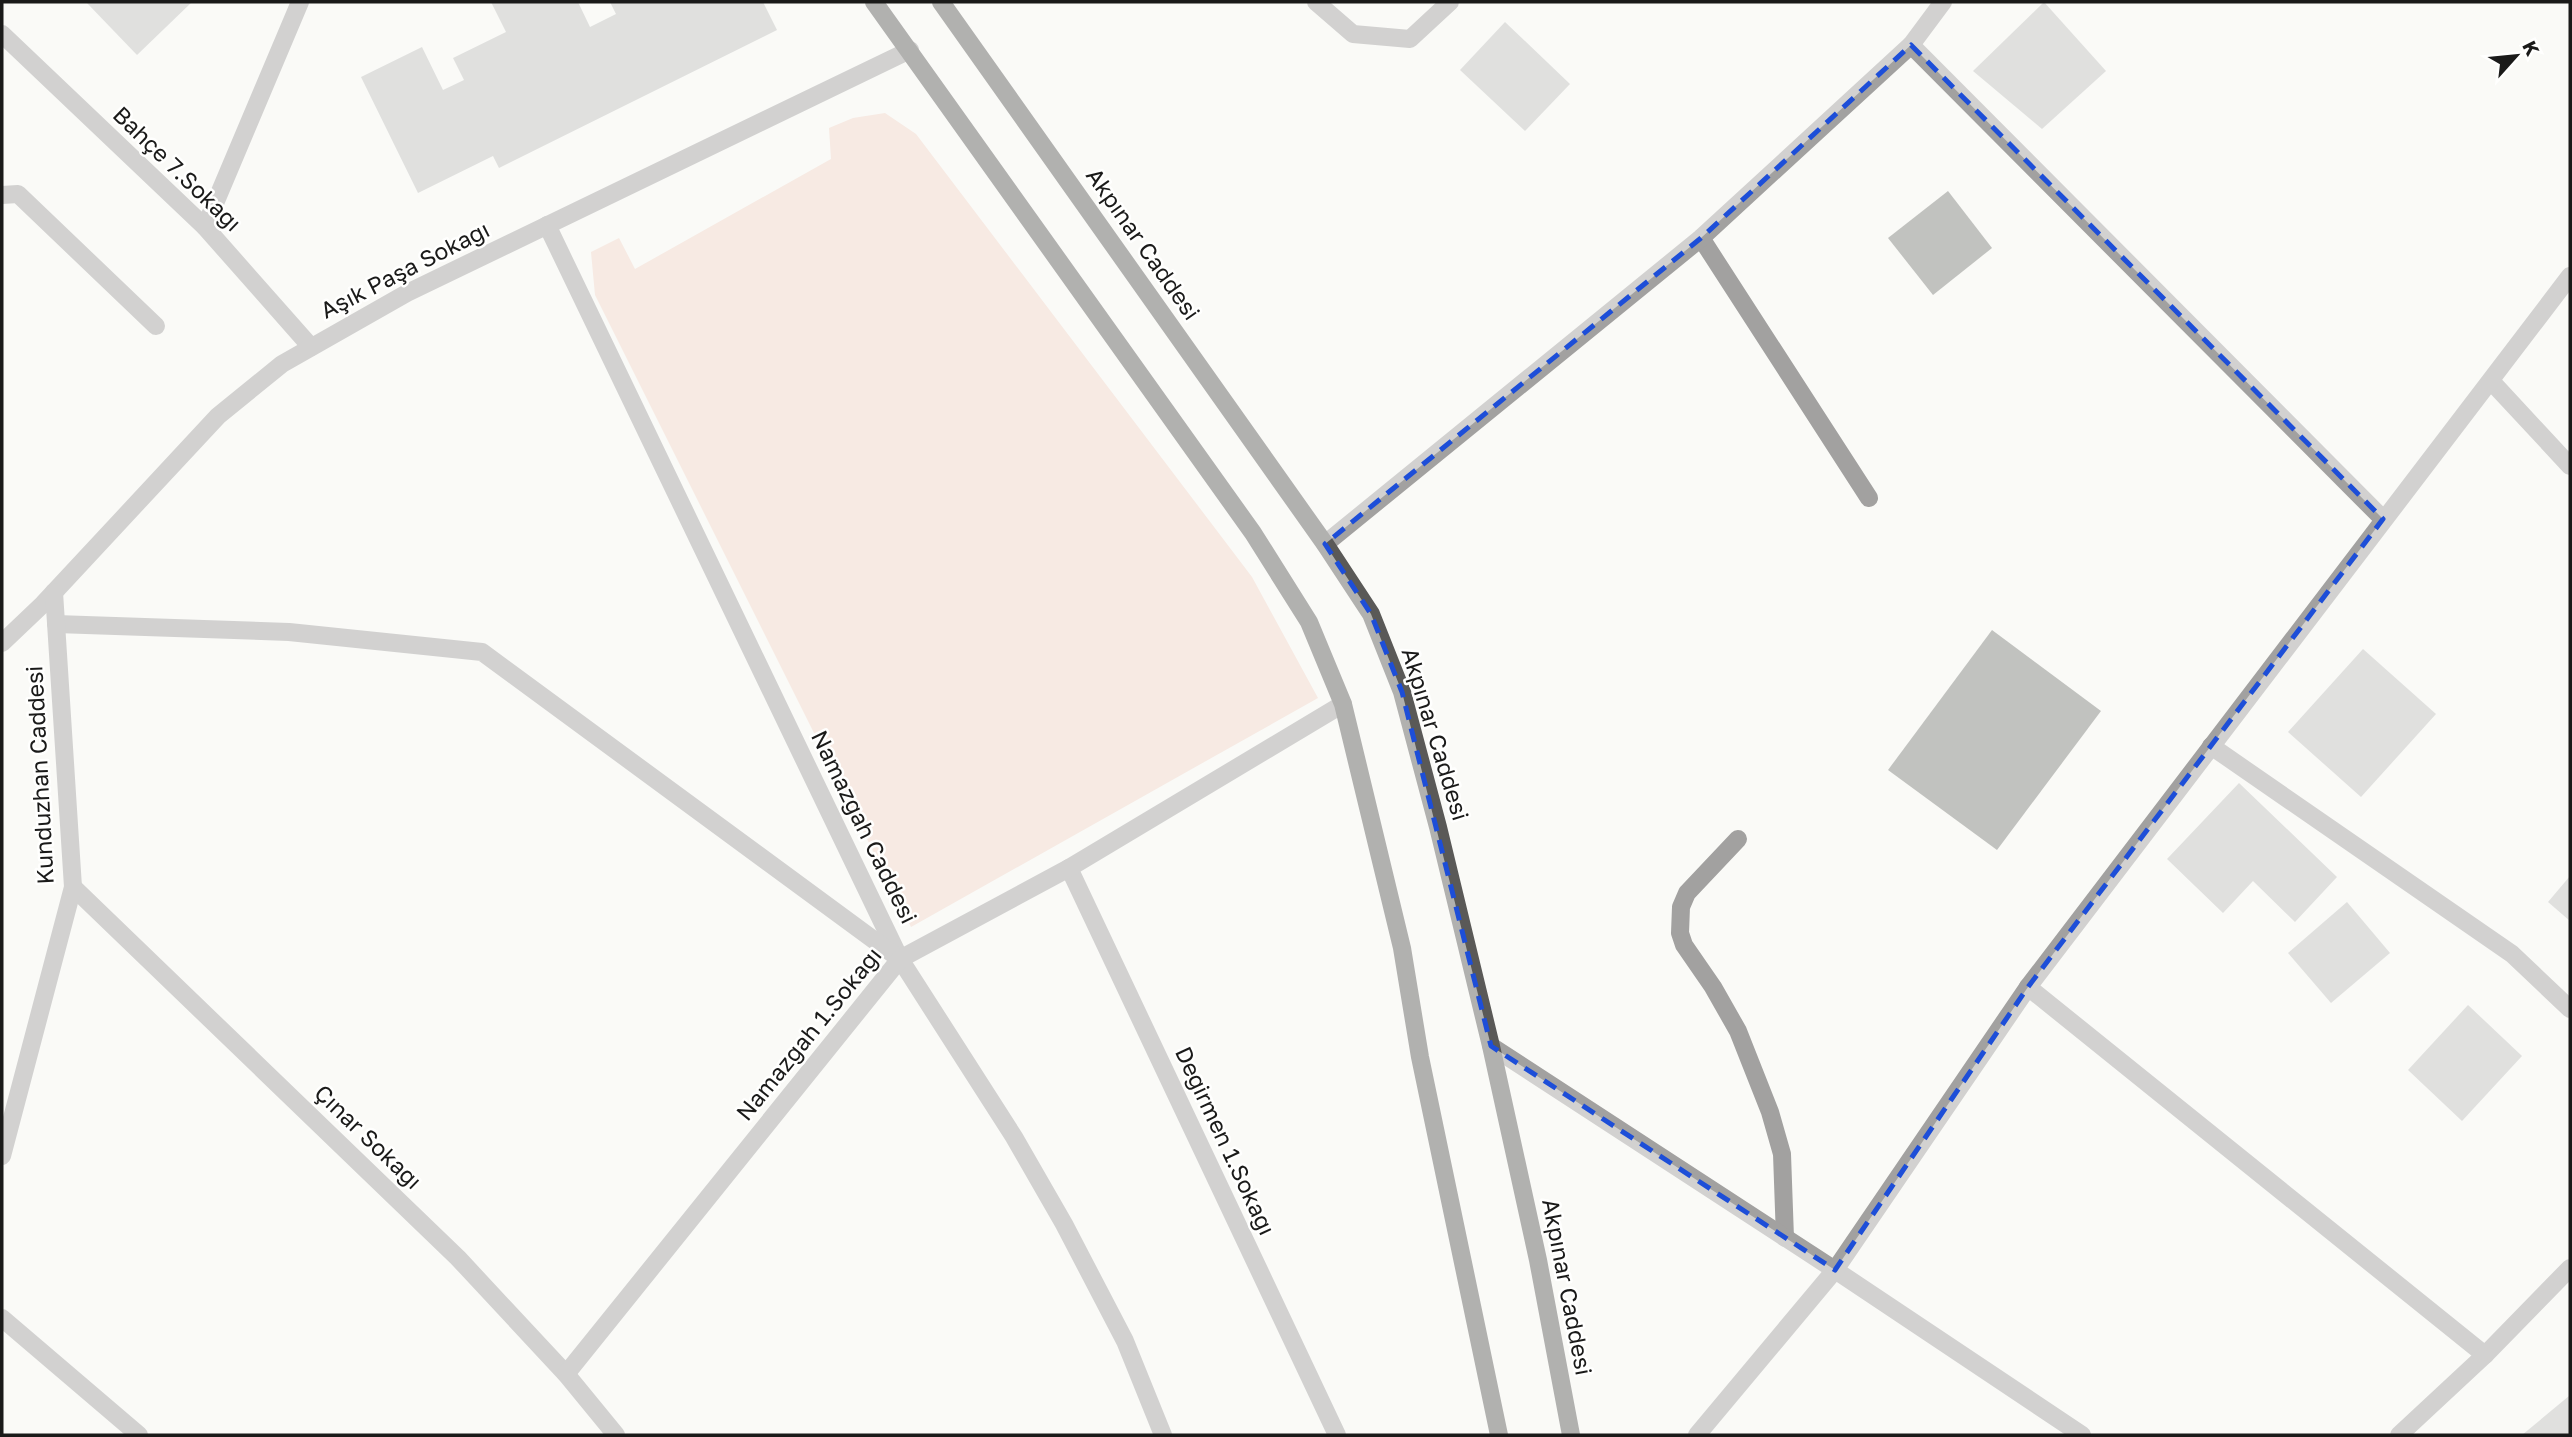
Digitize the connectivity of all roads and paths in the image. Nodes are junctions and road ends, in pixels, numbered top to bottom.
1 (300, 2) edge
2 (874, 2) edge
3 (941, 2) edge
4 (1316, 2) edge
5 (1450, 2) edge
6 (1943, 2) edge
7 (2, 34) edge
8 (1911, 45) junction
9 (909, 50) junction
10 (2, 195) edge
11 (547, 225) junction
12 (205, 227) junction
13 (1701, 238) junction
14 (2570, 276) edge
15 (156, 326) dead end
16 (311, 347) junction
17 (2491, 381) junction
18 (2570, 466) edge
19 (1869, 498) dead end
20 (2383, 519) junction
21 (1325, 544) junction
22 (54, 592) junction
23 (56, 624) junction
24 (2, 643) edge
25 (1343, 704) junction
26 (2211, 746) junction
27 (1738, 839) dead end
28 (1069, 868) junction
29 (72, 887) junction
30 (900, 959) junction
31 (2028, 987) junction
32 (2570, 1009) edge
33 (1491, 1046) junction
34 (2, 1156) edge
35 (1785, 1238) junction
36 (2570, 1268) edge
37 (1835, 1270) junction
38 (2, 1318) edge
39 (2485, 1355) junction
40 (566, 1374) junction
41 (139, 1435) edge
42 (616, 1435) edge
43 (1163, 1435) edge
44 (1337, 1435) edge
45 (1499, 1435) edge
46 (1571, 1435) edge
47 (1697, 1435) edge
48 (2082, 1435) edge
49 (2399, 1435) edge

1 - 12 street
2 - 9 main road
3 - 21 main road, Akpınar Caddesi
4 - 5 street
6 - 8 street
7 - 12 street, Bahçe 7.Sokağı
8 - 13 street
8 - 20 street
9 - 11 street, Aşık Paşa Sokağı
9 - 25 main road
10 - 15 street
11 - 16 street, Aşık Paşa Sokağı
11 - 30 street, Namazgah Caddesi
12 - 16 street, Bahçe 7.Sokağı
13 - 19 street
13 - 21 street
14 - 17 street
16 - 22 street, Aşık Paşa Sokağı
17 - 18 street
17 - 20 street
20 - 26 street
21 - 33 main road, Akpınar Caddesi
22 - 23 street, Kunduzhan Caddesi
22 - 24 street, Aşık Paşa Sokağı
23 - 29 street, Kunduzhan Caddesi
23 - 30 street
25 - 28 street, Namazgah 1.Sokağı
25 - 45 main road
26 - 31 street
26 - 32 street
27 - 35 street
28 - 30 street, Namazgah 1.Sokağı
28 - 44 street, Değirmen 1.Sokağı
29 - 34 street, Kunduzhan Caddesi
29 - 40 street, Çınar Sokağı
30 - 40 street, Namazgah 1.Sokağı
30 - 43 street, Namazgah Caddesi
31 - 37 street
31 - 39 street
33 - 35 street
33 - 46 main road, Akpınar Caddesi
35 - 37 street
36 - 39 street
37 - 47 street
37 - 48 street
38 - 41 street
39 - 49 street
40 - 42 street, Çınar Sokağı

